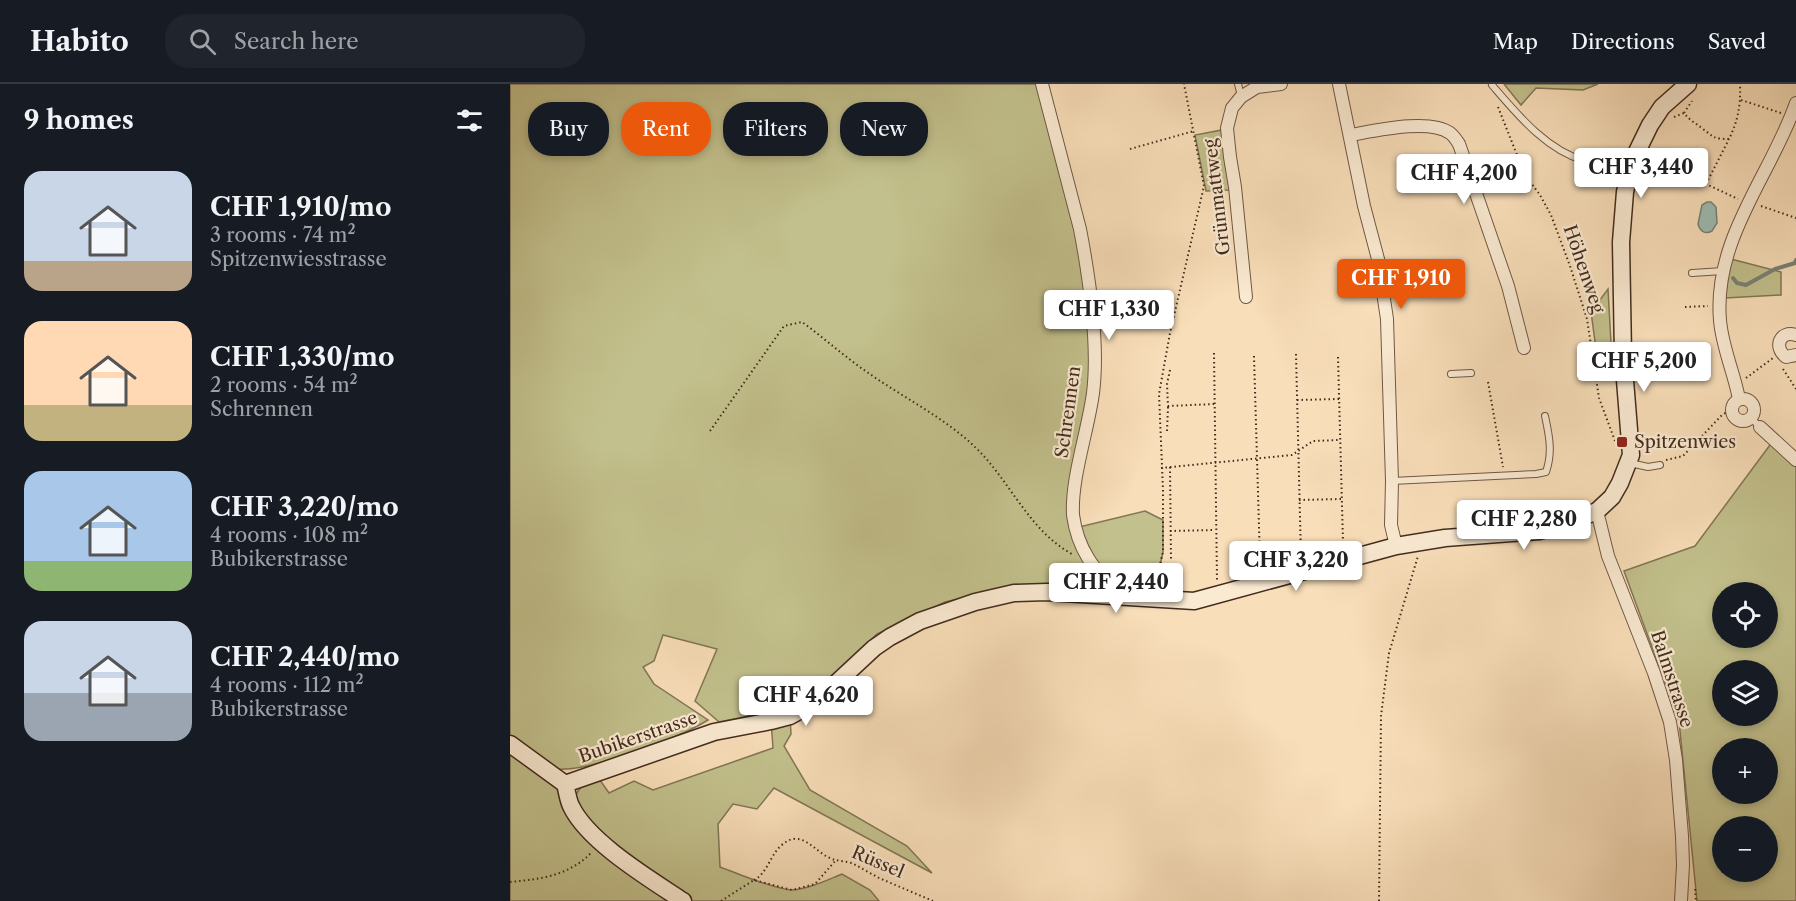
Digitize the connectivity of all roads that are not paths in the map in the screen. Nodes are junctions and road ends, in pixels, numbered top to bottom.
1 (1041, 84) edge
2 (1281, 84) edge
3 (1339, 84) edge
4 (1688, 84) edge
5 (1492, 85) edge
6 (1240, 90) edge
7 (1796, 103) edge
8 (1350, 135) junction
9 (1631, 164) junction
10 (1723, 271) junction
11 (1692, 273) dead end
12 (1246, 297) dead end
13 (1796, 335) edge
14 (1524, 348) dead end
15 (1787, 355) edge
16 (1471, 373) dead end
17 (1451, 374) dead end
18 (1545, 416) dead end
19 (1796, 460) edge
20 (1629, 463) junction
21 (1660, 465) road end
22 (1392, 481) junction
23 (1597, 511) junction
24 (1396, 546) junction
25 (1110, 597) junction
26 (510, 744) edge
27 (565, 784) junction
28 (683, 901) edge
29 (1681, 901) edge

1 - 25 street, Schrennen
2 - 6 street, Grünmattweg
3 - 8 street
4 - 9 street, Bubikerstrasse
5 - 9 lane
6 - 12 street, Grünmattweg
7 - 10 street
8 - 14 street
8 - 22 street
9 - 20 street, Bubikerstrasse
10 - 11 lane
10 - 19 street
13 - 15 street
16 - 17 lane
18 - 22 lane
20 - 21 lane
20 - 23 street, Bubikerstrasse
22 - 24 street
23 - 24 street, Bubikerstrasse
23 - 29 street, Balmstrasse
24 - 25 street, Bubikerstrasse
25 - 27 street, Bubikerstrasse
26 - 27 street, Bubikerstrasse
27 - 28 street

